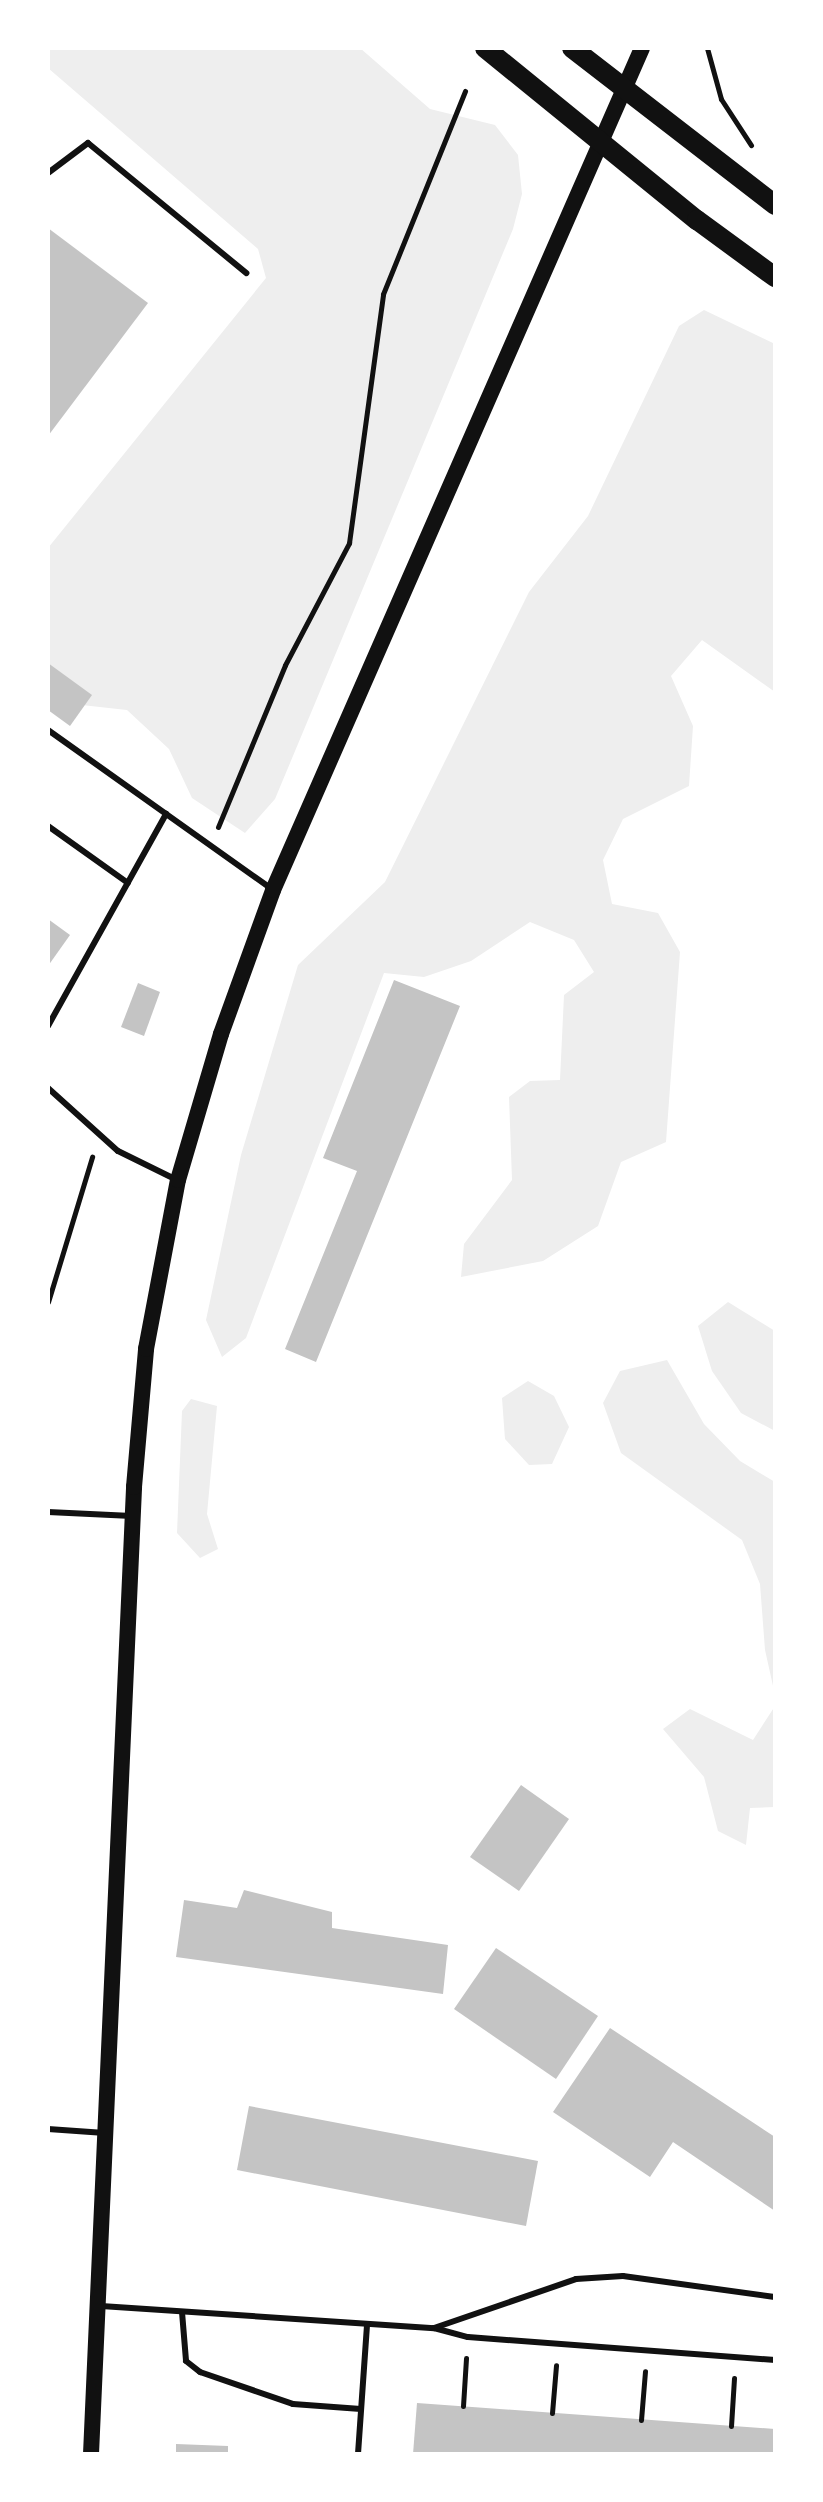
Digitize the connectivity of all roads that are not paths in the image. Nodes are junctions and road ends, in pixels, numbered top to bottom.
1 (485, 48) edge
2 (572, 48) edge
3 (642, 48) edge
4 (625, 88) junction
5 (602, 142) junction
6 (48, 173) edge
7 (775, 205) edge
8 (246, 273) dead end
9 (775, 277) edge
10 (48, 730) edge
11 (166, 814) junction
12 (48, 826) edge
13 (128, 883) junction
14 (273, 890) junction
15 (48, 1026) edge
16 (48, 1088) edge
17 (178, 1180) junction
18 (48, 1512) edge
19 (133, 1516) junction
20 (48, 2129) edge
21 (105, 2133) junction
22 (775, 2297) edge
23 (97, 2305) junction
24 (182, 2312) junction
25 (367, 2324) junction
26 (434, 2328) junction
27 (775, 2360) edge
28 (361, 2409) junction
29 (91, 2454) edge
30 (358, 2454) edge

1 - 5 main road
2 - 4 main road
3 - 4 main road
4 - 5 main road
4 - 7 main road
5 - 9 main road
5 - 14 main road
6 - 8 lane
10 - 11 lane
11 - 13 lane
11 - 14 lane
12 - 13 lane
13 - 15 lane
14 - 17 main road
16 - 17 lane
17 - 19 main road
18 - 19 lane
19 - 21 main road
20 - 21 lane
21 - 23 main road
22 - 26 lane
23 - 24 lane
23 - 29 main road
24 - 25 lane
24 - 28 lane
25 - 26 lane
25 - 28 lane
26 - 27 lane
28 - 30 lane

